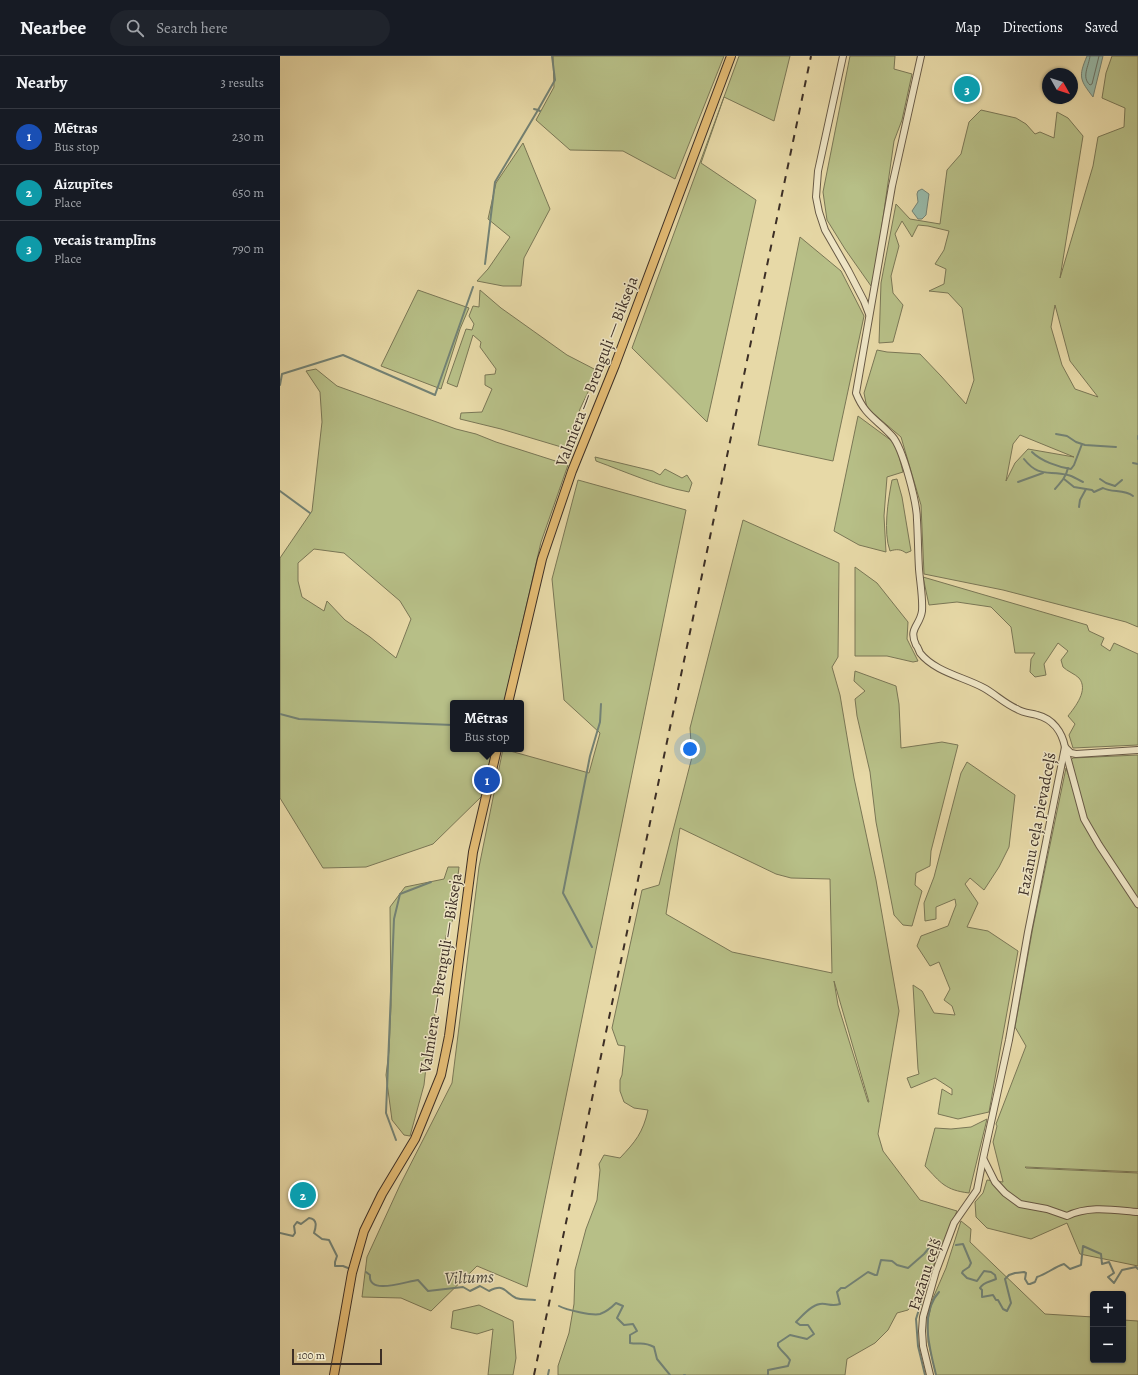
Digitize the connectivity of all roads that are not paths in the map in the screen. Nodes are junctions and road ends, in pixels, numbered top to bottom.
1 (731, 56) edge
2 (843, 56) edge
3 (921, 56) edge
4 (869, 314) junction
5 (509, 700) edge
6 (1065, 747) junction
7 (1138, 750) edge
8 (496, 752) edge
9 (1138, 904) edge
10 (983, 1159) junction
11 (965, 1207) joint
12 (1138, 1212) edge
13 (334, 1375) edge
14 (930, 1375) edge

1 - 5 main road, Valmiera — Brenguļi — Bikseja
2 - 4 street
3 - 4 street, Fazānu ceļa pievadceļš
4 - 6 street, Fazānu ceļa pievadceļš
6 - 7 street
6 - 9 street
6 - 10 street, Fazānu ceļa pievadceļš
8 - 13 main road, Valmiera — Brenguļi — Bikseja
10 - 11 street, Fazānu ceļa pievadceļš
10 - 12 street
11 - 14 street, Fazānu ceļš

